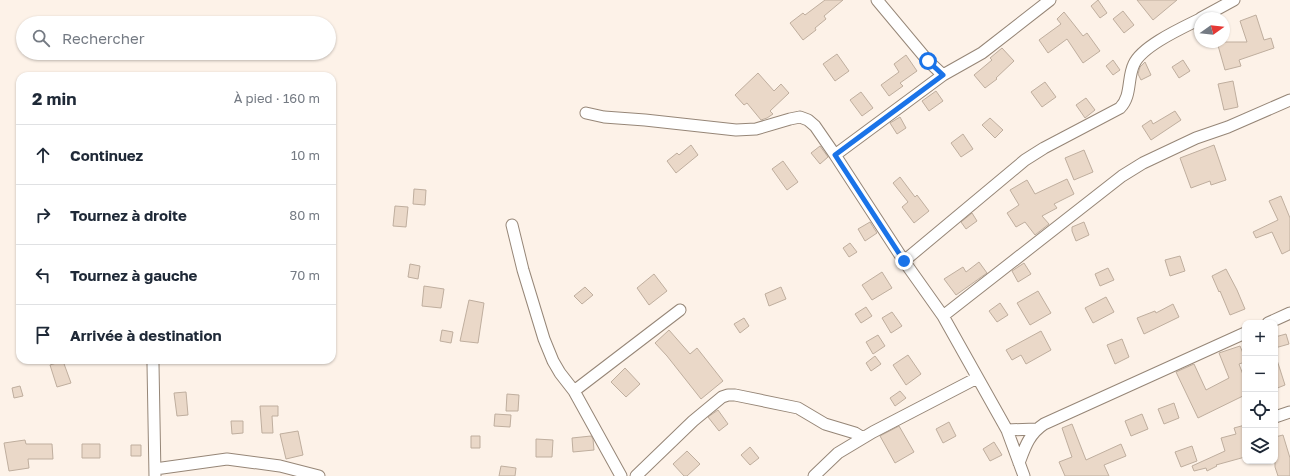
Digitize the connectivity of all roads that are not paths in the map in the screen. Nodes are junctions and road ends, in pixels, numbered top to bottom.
1 (877, 0) edge
2 (1050, 0) edge
3 (1234, 0) edge
4 (1212, 12) edge
5 (1194, 22) edge
6 (943, 75) junction
7 (1290, 100) edge
8 (586, 113) dead end
9 (835, 155) junction
10 (512, 225) dead end
11 (904, 261) junction
12 (680, 310) dead end
13 (1290, 313) edge
14 (943, 316) junction
15 (1275, 320) edge
16 (1242, 334) edge
17 (152, 364) dead end
18 (977, 378) junction
19 (574, 391) junction
20 (1290, 412) edge
21 (1278, 416) edge
22 (1036, 429) junction
23 (1007, 430) junction
24 (863, 438) junction
25 (1019, 462) junction
26 (155, 472) edge
27 (319, 476) edge
28 (621, 476) edge
29 (636, 476) edge
30 (814, 476) edge
31 (1024, 476) edge

1 - 6 street
2 - 6 street
3 - 4 street
5 - 11 street
6 - 9 street
7 - 14 street
8 - 9 street
9 - 11 street
10 - 19 street
11 - 14 street
12 - 19 street
13 - 15 street
14 - 18 street
16 - 22 street
17 - 26 street
18 - 23 street
18 - 24 street
19 - 28 street
20 - 21 street
22 - 23 street
22 - 25 street
23 - 25 street
24 - 29 street
24 - 30 street
25 - 31 street
26 - 27 street

